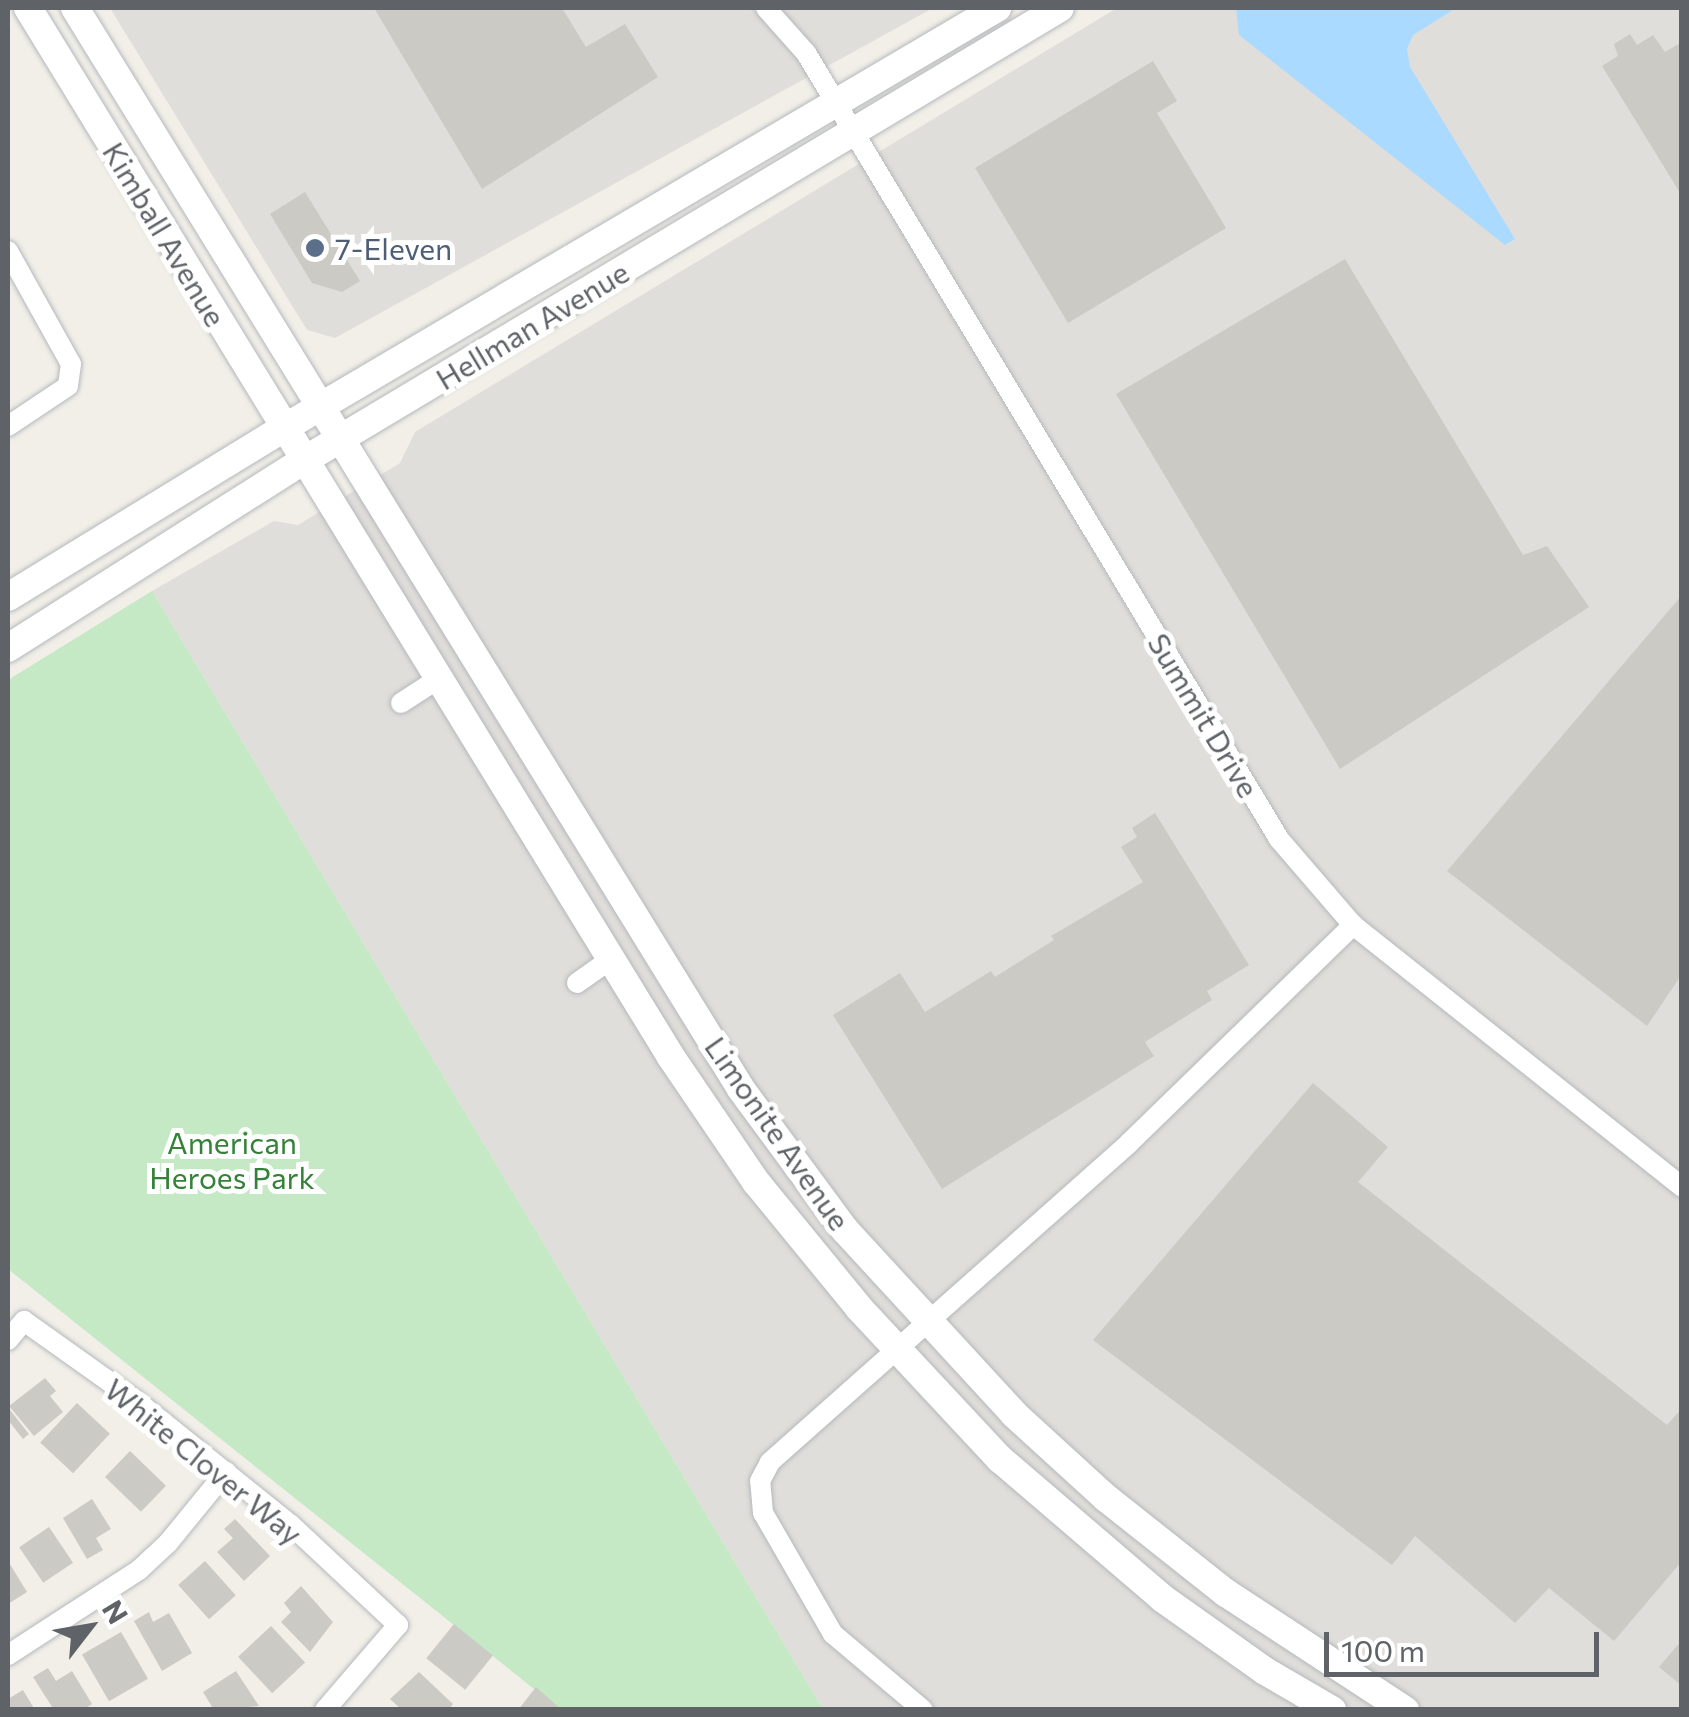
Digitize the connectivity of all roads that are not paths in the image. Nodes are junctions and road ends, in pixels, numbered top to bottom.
1 (28, 8) edge
2 (74, 8) edge
3 (766, 8) edge
4 (997, 8) edge
5 (1060, 8) edge
6 (835, 103) junction
7 (854, 134) junction
8 (8, 252) edge
9 (321, 406) junction
10 (8, 426) edge
11 (284, 428) junction
12 (341, 438) junction
13 (303, 460) junction
14 (8, 597) edge
15 (8, 648) edge
16 (438, 679) junction
17 (402, 703) dead end
18 (1353, 925) junction
19 (611, 959) junction
20 (577, 983) dead end
21 (693, 1011) junction
22 (1682, 1188) edge
23 (925, 1322) junction
24 (8, 1340) edge
25 (896, 1348) junction
26 (226, 1472) junction
27 (8, 1655) edge
28 (324, 1710) edge
29 (923, 1710) edge
30 (1332, 1710) edge
31 (1405, 1710) edge

1 - 11 main road, Kimball Avenue
2 - 9 main road, Kimball Avenue
3 - 6 street, Summit Drive
4 - 6 main road, Hellman Avenue
5 - 7 main road, Hellman Avenue
6 - 7 street, Summit Drive
6 - 9 main road, Hellman Avenue
7 - 12 main road, Hellman Avenue
7 - 18 street, Summit Drive
8 - 10 street
9 - 11 main road, Hellman Avenue
9 - 12 main road, Limonite Avenue
11 - 13 main road, Kimball Avenue
11 - 14 main road, Hellman Avenue
12 - 13 main road, Hellman Avenue
12 - 21 main road, Limonite Avenue
13 - 15 main road, Hellman Avenue
13 - 16 main road, Limonite Avenue
16 - 17 street
16 - 19 main road, Limonite Avenue
18 - 22 street, Summit Drive
18 - 23 street
19 - 20 street
19 - 21 main road
19 - 25 main road, Limonite Avenue
21 - 23 main road, Limonite Avenue
23 - 25 street
23 - 31 main road, Limonite Avenue
24 - 26 street, White Clover Way
25 - 29 street
25 - 30 main road, Limonite Avenue
26 - 27 street
26 - 28 street, White Clover Way

